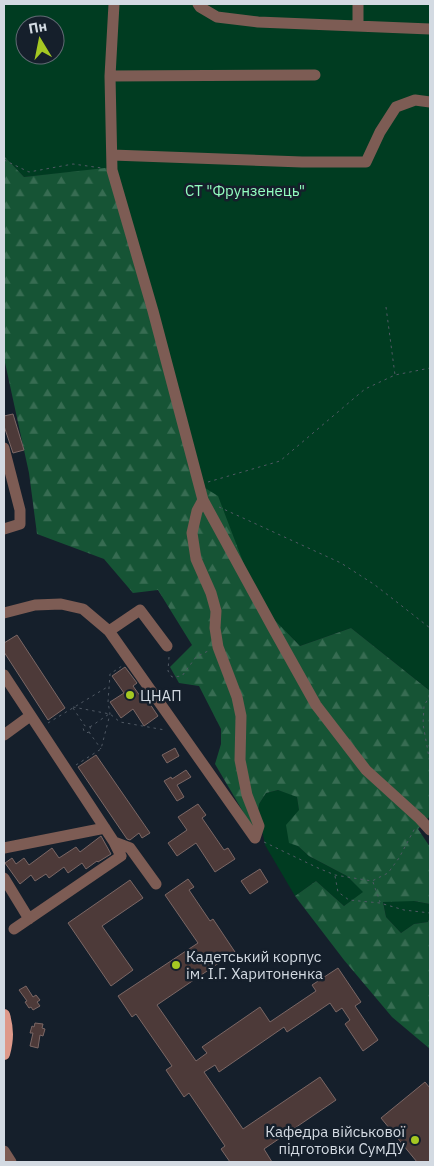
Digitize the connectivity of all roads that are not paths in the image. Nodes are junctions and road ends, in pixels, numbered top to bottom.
1 (114, 4) edge
2 (198, 4) edge
3 (358, 4) edge
4 (358, 26) junction
5 (430, 29) edge
6 (315, 75) dead end
7 (110, 76) junction
8 (430, 102) edge
9 (112, 155) junction
10 (4, 448) edge
11 (203, 500) junction
12 (4, 529) edge
13 (4, 613) edge
14 (109, 631) junction
15 (167, 646) road end
16 (4, 676) edge
17 (30, 716) junction
18 (4, 734) edge
19 (105, 828) junction
20 (430, 830) edge
21 (114, 842) junction
22 (4, 848) edge
23 (4, 878) edge
24 (156, 884) dead end
25 (29, 919) junction
26 (14, 929) dead end
27 (4, 1015) edge
28 (4, 1054) edge
29 (4, 1151) edge
30 (11, 1162) edge

1 - 7 street
2 - 4 street
3 - 4 street
4 - 5 street
6 - 7 street
7 - 9 street
8 - 9 street
9 - 11 street
10 - 12 street
11 - 14 street
11 - 20 street
13 - 14 street
14 - 15 street
16 - 17 street
17 - 18 street
17 - 19 street
19 - 21 street
19 - 22 street
21 - 24 street
21 - 25 street
23 - 25 street
25 - 26 street
27 - 28 main road
29 - 30 street

